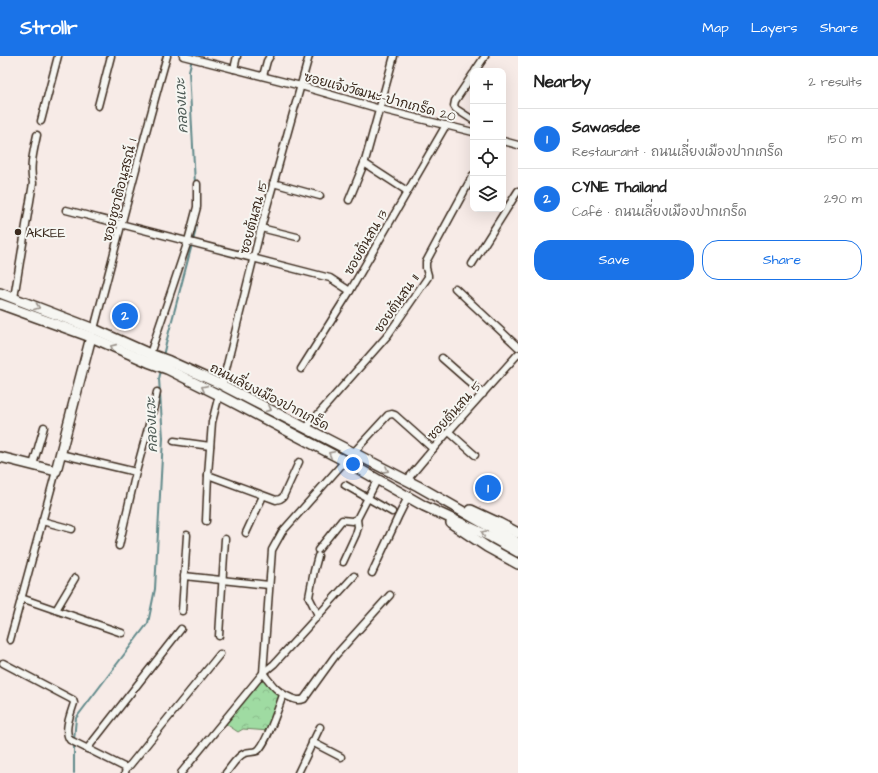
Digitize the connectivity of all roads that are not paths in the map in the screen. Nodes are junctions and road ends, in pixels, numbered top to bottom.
1 (58, 56) edge
2 (111, 56) edge
3 (167, 56) edge
4 (237, 56) edge
5 (270, 56) edge
6 (309, 56) edge
7 (394, 56) edge
8 (485, 56) edge
9 (189, 58) edge
10 (477, 68) edge
11 (234, 70) junction
12 (263, 76) junction
13 (470, 79) edge
14 (301, 86) junction
15 (98, 106) dead end
16 (380, 109) junction
17 (470, 118) edge
18 (41, 121) dead end
19 (446, 125) junction
20 (470, 131) edge
21 (37, 134) dead end
22 (506, 142) edge
23 (518, 145) edge
24 (364, 163) junction
25 (472, 176) edge
26 (273, 183) junction
27 (197, 184) dead end
28 (407, 191) junction
29 (518, 191) edge
30 (320, 196) dead end
31 (349, 200) dead end
32 (66, 210) dead end
33 (122, 224) junction
34 (261, 228) junction
35 (297, 237) dead end
36 (189, 241) junction
37 (253, 258) junction
38 (472, 264) dead end
39 (455, 288) dead end
40 (350, 291) junction
41 (0, 293) edge
42 (14, 298) junction
43 (0, 304) edge
44 (93, 333) junction
45 (518, 347) edge
46 (518, 354) edge
47 (150, 357) junction
48 (442, 358) dead end
49 (168, 365) junction
50 (301, 369) dead end
51 (222, 385) junction
52 (157, 392) dead end
53 (483, 394) junction
54 (219, 395) junction
55 (44, 427) dead end
56 (306, 428) junction
57 (449, 432) junction
58 (174, 442) dead end
59 (210, 446) junction
60 (433, 449) junction
61 (353, 453) junction
62 (60, 454) junction
63 (475, 455) dead end
64 (0, 457) edge
65 (345, 461) junction
66 (299, 462) dead end
67 (33, 465) junction
68 (56, 471) junction
69 (136, 472) junction
70 (208, 475) junction
71 (377, 480) junction
72 (407, 480) junction
73 (346, 484) dead end
74 (418, 486) junction
75 (263, 496) junction
76 (408, 497) junction
77 (368, 498) junction
78 (424, 506) junction
79 (392, 512) dead end
80 (357, 519) junction
81 (42, 521) junction
82 (206, 521) dead end
83 (72, 529) dead end
84 (246, 533) dead end
85 (518, 533) edge
86 (187, 534) dead end
87 (225, 539) dead end
88 (518, 543) edge
89 (119, 546) dead end
90 (518, 552) edge
91 (343, 562) dead end
92 (518, 564) edge
93 (372, 573) dead end
94 (184, 576) junction
95 (354, 576) dead end
96 (75, 578) dead end
97 (222, 580) junction
98 (269, 585) junction
99 (390, 595) dead end
100 (21, 598) junction
101 (56, 610) junction
102 (182, 611) dead end
103 (318, 615) junction
104 (182, 629) dead end
105 (122, 633) dead end
106 (219, 636) dead end
107 (10, 640) dead end
108 (220, 654) dead end
109 (3, 664) dead end
110 (263, 673) junction
111 (283, 695) junction
112 (320, 727) dead end
113 (312, 742) junction
114 (87, 749) junction
115 (341, 757) dead end
116 (125, 771) edge
117 (181, 773) edge
118 (226, 773) edge
119 (298, 773) edge

1 - 18 street
2 - 15 street
3 - 33 street, ซอยชูชาติอนุสรณ์ 1
4 - 11 street
5 - 12 street
6 - 14 street, ซอยต้นสน 15
7 - 16 street
8 - 10 street
9 - 11 street, ซอยแจ้งวัฒนะ-ปากเกร็ด 20
11 - 12 street, ซอยแจ้งวัฒนะ-ปากเกร็ด 20
12 - 14 street, ซอยแจ้งวัฒนะ-ปากเกร็ด 20
13 - 17 street
14 - 16 street, ซอยแจ้งวัฒนะ-ปากเกร็ด 20
14 - 26 street, ซอยต้นสน 15
16 - 19 street, ซอยแจ้งวัฒนะ-ปากเกร็ด 20
16 - 24 street
19 - 20 street, ซอยแจ้งวัฒนะ-ปากเกร็ด 20
19 - 28 street, ซอยต้นสน 13
21 - 42 street
22 - 23 street
24 - 28 street
24 - 31 street
25 - 56 street, ซอยต้นสน 11
26 - 30 street
26 - 34 street, ซอยต้นสน 15
27 - 36 street
28 - 40 street, ซอยต้นสน 13
29 - 38 street
32 - 33 street
33 - 36 street
33 - 44 street, ซอยชูชาติอนุสรณ์ 1
34 - 35 street
34 - 37 street, ซอยต้นสน 15
36 - 37 street
36 - 47 street
37 - 40 street
37 - 51 street, ซอยต้นสน 15
39 - 45 street
40 - 50 street, ซอยต้นสน 13
41 - 42 main road, ถนนเลี่ยงเมืองปากเกร็ด
42 -> 44 main road, ถนนเลี่ยงเมืองปากเกร็ด
43 - 44 main road, ถนนเลี่ยงเมืองปากเกร็ด
44 - 47 main road, ถนนเลี่ยงเมืองปากเกร็ด
44 - 62 main road
46 - 53 street, ซอยต้นสน 5
47 - 49 main road, ถนนเลี่ยงเมืองปากเกร็ด
48 - 53 street
49 - 51 main road, ถนนเลี่ยงเมืองปากเกร็ด
54 -> 49 main road, ถนนเลี่ยงเมืองปากเกร็ด
51 -> 56 main road, ถนนเลี่ยงเมืองปากเกร็ด
52 - 69 street
53 - 57 street, ซอยต้นสน 5
54 - 59 street
65 -> 54 main road, ถนนเลี่ยงเมืองปากเกร็ด
55 - 67 street
56 - 61 main road, ถนนเลี่ยงเมืองปากเกร็ด
57 - 60 street, ซอยต้นสน 5
57 - 63 street
58 - 59 street
59 - 70 street
60 - 61 street
60 - 72 street, ซอยต้นสน 5
61 -> 72 main road, ถนนเลี่ยงเมืองปากเกร็ด
62 - 68 main road
62 - 69 street
64 - 67 main road
65 - 71 main road, ถนนเลี่ยงเมืองปากเกร็ด
65 - 98 street
66 - 75 street
67 - 68 main road
68 - 81 street
69 - 89 street
70 - 75 street
70 - 82 street
71 - 76 main road, ถนนเลี่ยงเมืองปากเกร็ด
71 - 77 street
72 - 74 main road, ถนนเลี่ยงเมืองปากเกร็ด
73 - 77 street
74 - 85 main road
74 - 88 main road, ถนนเลี่ยงเมืองปากเกร็ด
75 - 84 street
76 - 78 main road, ถนนเลี่ยงเมืองปากเกร็ด
76 - 93 street
77 - 79 street
77 - 80 street
90 -> 78 main road, ถนนเลี่ยงเมืองปากเกร็ด
78 - 92 main road
80 - 91 street
80 - 103 street
81 - 83 street
81 - 100 street
86 - 94 street
87 - 97 street
94 - 97 street
94 - 102 street
95 - 103 street
96 - 101 street
97 - 98 street
97 - 106 street
98 - 110 street
99 - 111 street
100 - 101 street
100 - 107 street
101 - 105 street
103 - 110 street
104 - 114 street
108 - 116 street
109 - 114 street
110 - 111 street
110 - 117 street
111 - 118 street
112 - 113 street
113 - 115 street
113 - 119 street
114 - 116 street

